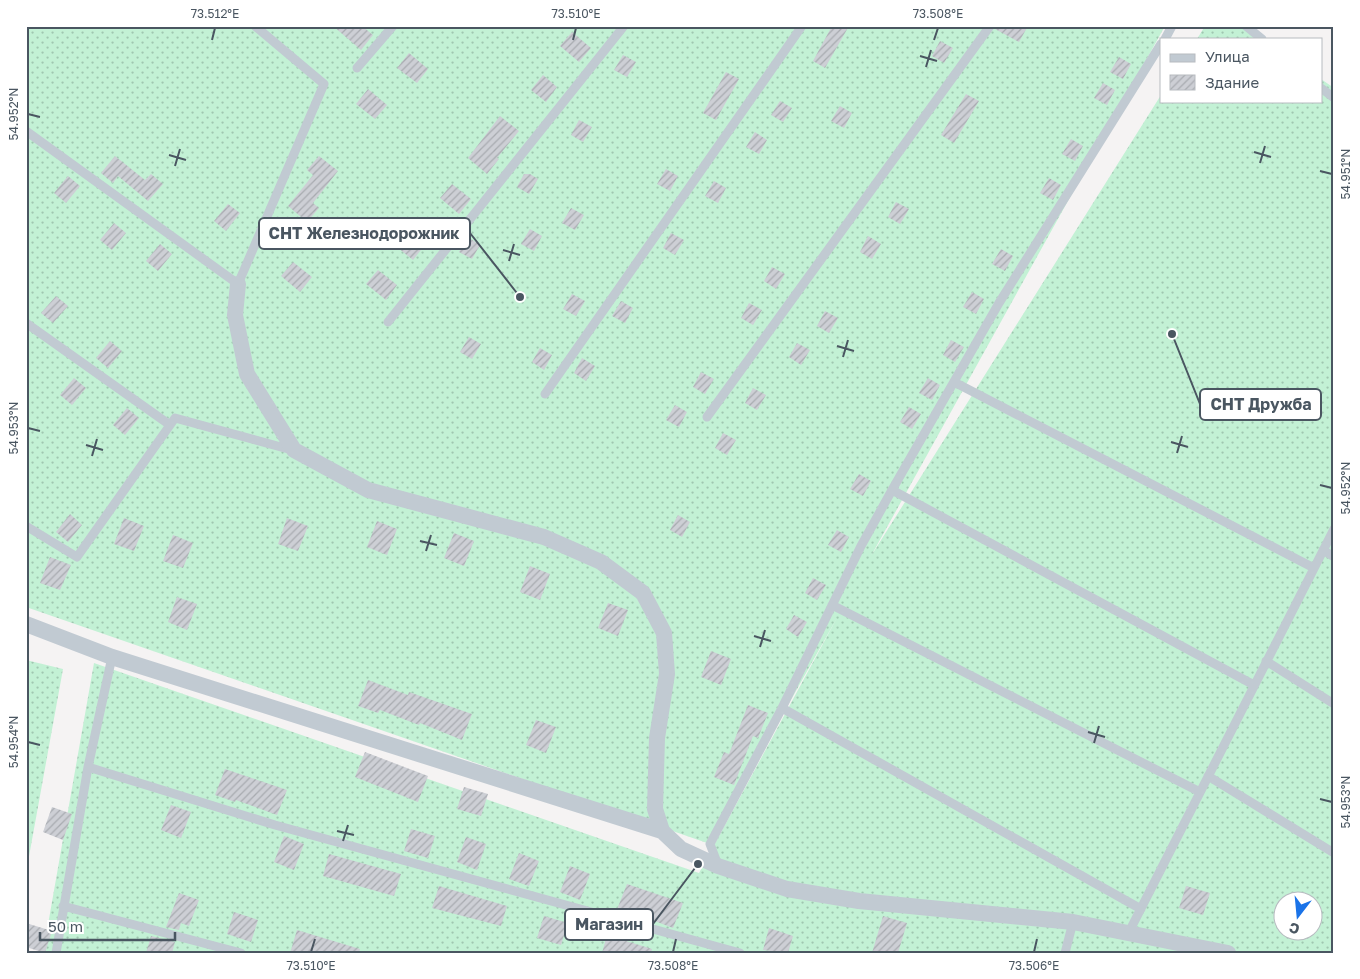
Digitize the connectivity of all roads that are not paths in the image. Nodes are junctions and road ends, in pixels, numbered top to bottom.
1 (255, 26) edge
2 (393, 26) edge
3 (624, 26) edge
4 (802, 26) edge
5 (990, 26) edge
6 (1172, 26) edge
7 (1246, 26) edge
8 (1165, 38) edge
9 (1261, 38) edge
10 (1160, 46) edge
11 (357, 68) dead end
12 (1322, 89) edge
13 (1334, 98) edge
14 (26, 131) edge
15 (238, 284) junction
16 (388, 322) dead end
17 (26, 323) edge
18 (954, 382) junction
19 (545, 394) dead end
20 (707, 417) dead end
21 (170, 425) junction
22 (294, 450) junction
23 (892, 490) junction
24 (26, 526) edge
25 (1334, 529) edge
26 (1323, 550) junction
27 (1334, 557) edge
28 (1314, 568) junction
29 (832, 605) junction
30 (26, 624) edge
31 (112, 656) junction
32 (1266, 661) junction
33 (1254, 685) junction
34 (1334, 704) edge
35 (782, 708) junction
36 (88, 767) junction
37 (1208, 776) junction
38 (1200, 792) junction
39 (662, 831) junction
40 (1334, 853) edge
41 (718, 866) junction
42 (62, 906) junction
43 (1141, 909) junction
44 (1073, 922) junction
45 (1129, 932) junction
46 (56, 953) edge
47 (242, 953) edge
48 (740, 953) edge
49 (1065, 953) edge
50 (1228, 953) edge

1 - 15 lane
2 - 11 lane
3 - 16 lane
4 - 19 lane
5 - 20 lane
6 - 8 lane
7 - 9 lane
10 - 18 lane
12 - 13 lane
14 - 15 lane
15 - 22 street
17 - 21 lane
18 - 23 lane
18 - 28 lane
21 - 22 lane
21 - 24 lane
22 - 39 street
23 - 29 lane
23 - 33 lane
25 - 26 lane
26 - 27 lane
26 - 28 lane
28 - 32 lane
29 - 35 lane
29 - 38 lane
30 - 31 street
31 - 36 lane
31 - 39 street
32 - 33 lane
32 - 34 lane
33 - 37 lane
35 - 41 lane
35 - 43 lane
36 - 42 lane
36 - 48 lane
37 - 38 lane
37 - 40 lane
38 - 43 lane
39 - 41 street
41 - 44 street
42 - 46 lane
42 - 47 lane
43 - 45 lane
44 - 45 street
44 - 49 lane
45 - 50 street

